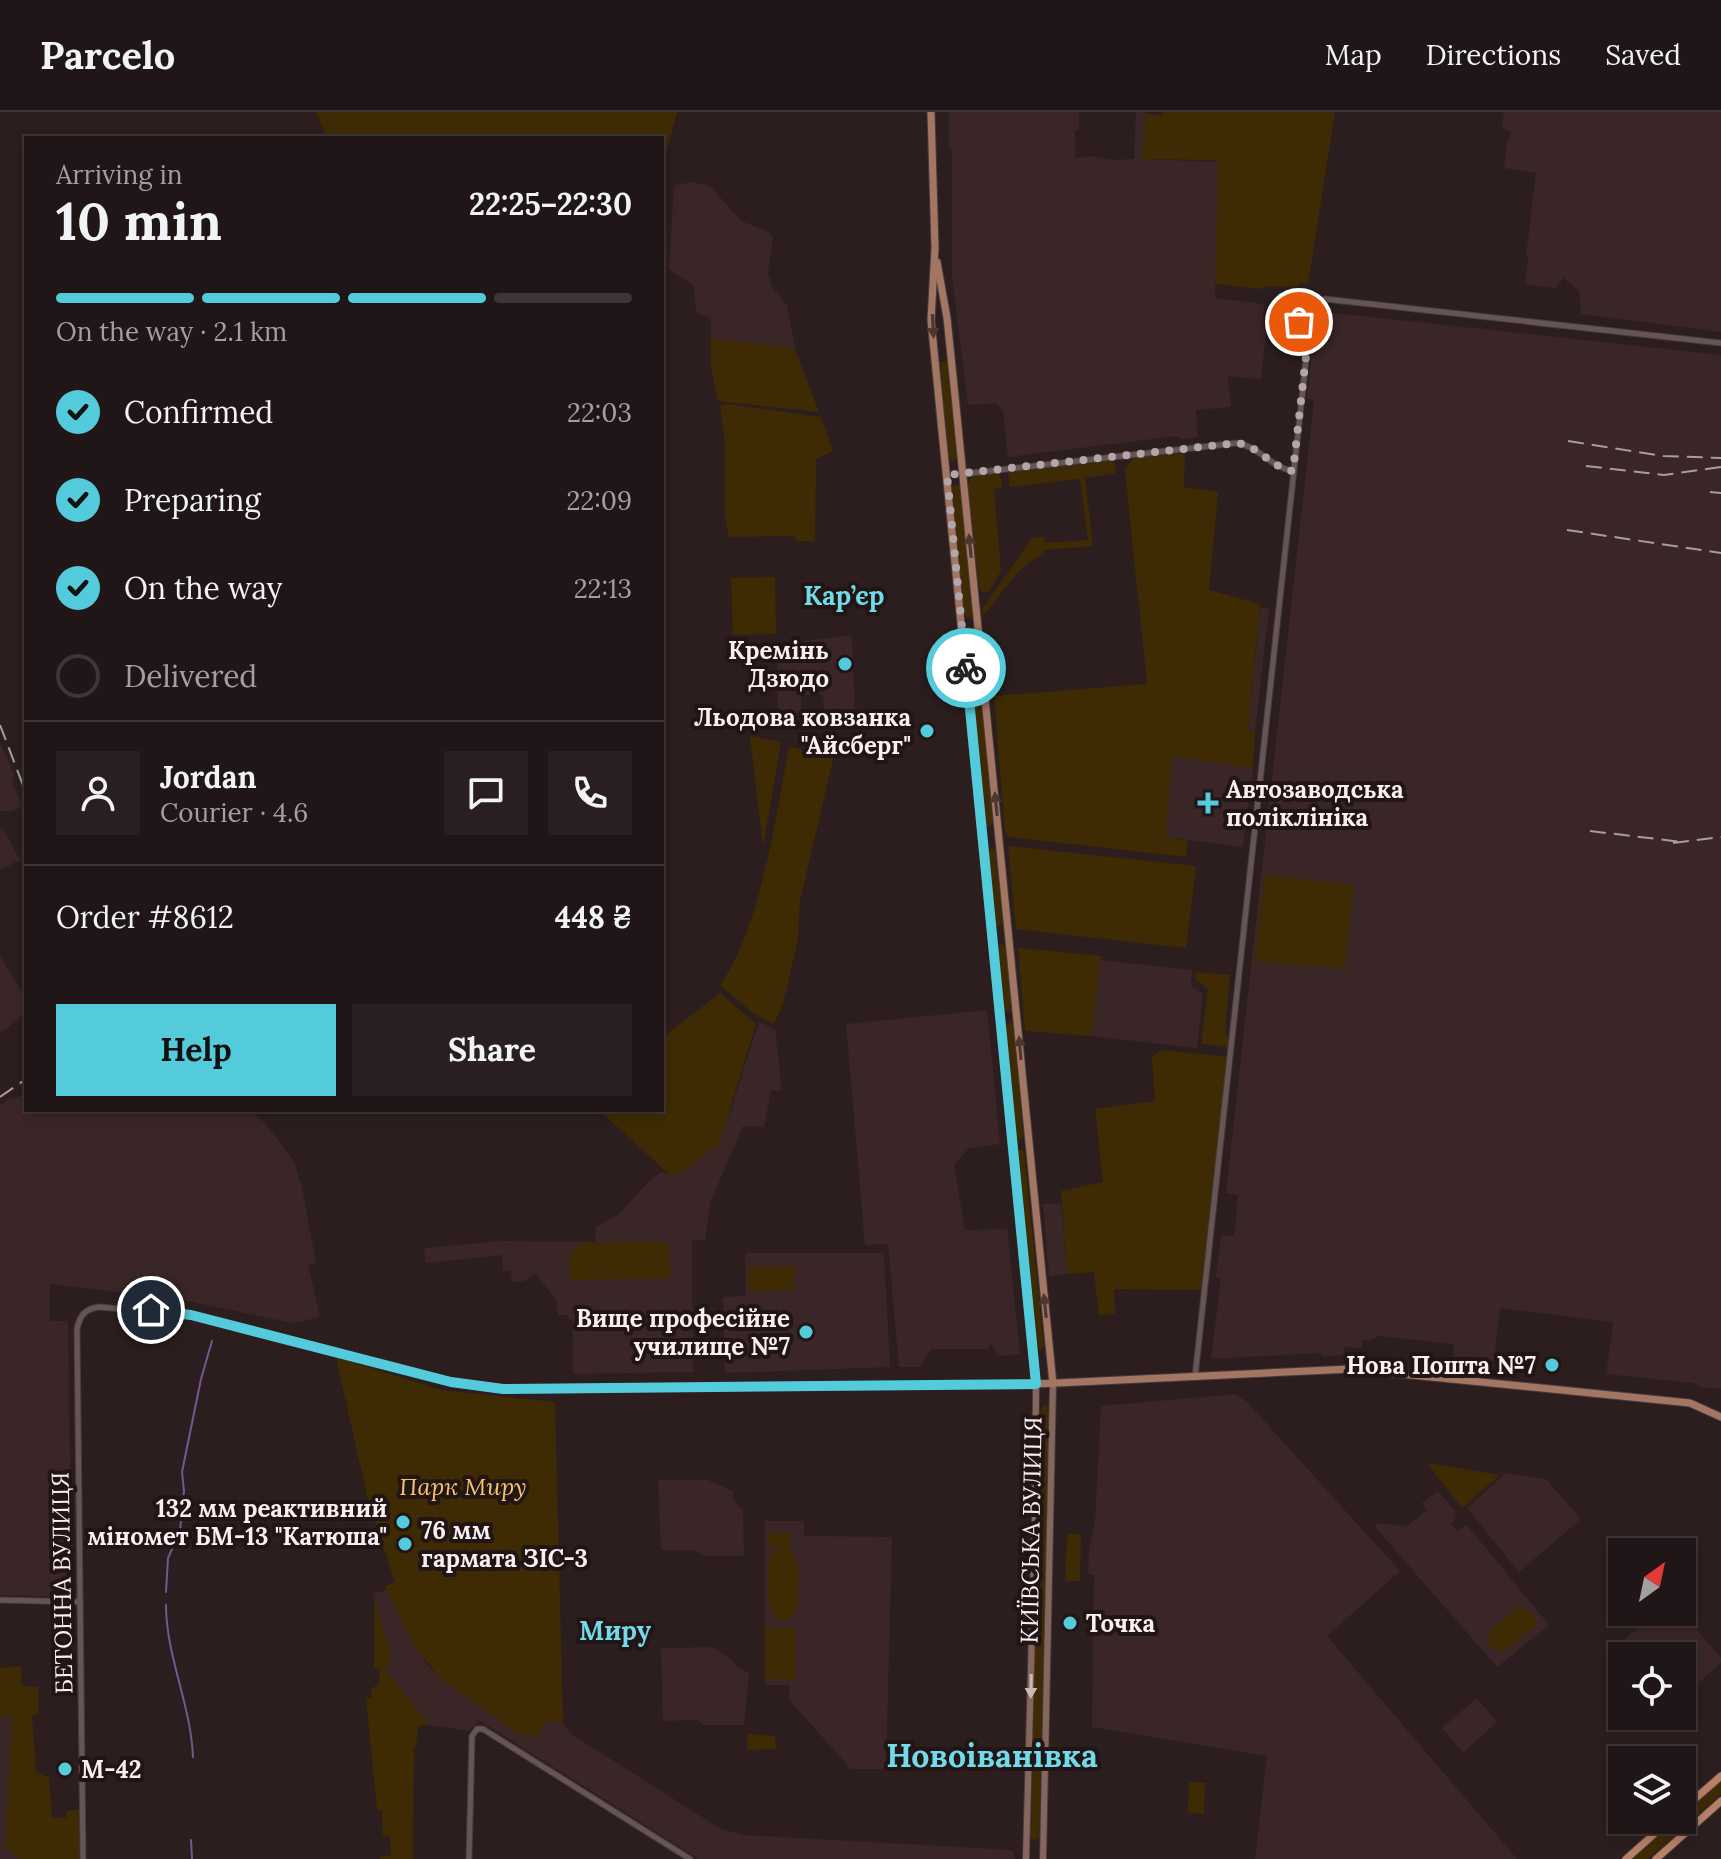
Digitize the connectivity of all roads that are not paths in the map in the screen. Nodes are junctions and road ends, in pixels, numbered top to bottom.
1 (931, 112) edge
2 (935, 248) junction
3 (1311, 316) junction
4 (1299, 322) junction
5 (1310, 326) junction
6 (1721, 343) edge
7 (1306, 356) junction
8 (1293, 471) junction
9 (963, 474) junction
10 (947, 475) junction
11 (977, 623) junction
12 (962, 624) junction
13 (1000, 842) junction
14 (983, 843) junction
15 (1008, 938) junction
16 (992, 939) junction
17 (1017, 1018) junction
18 (1001, 1020) junction
19 (1029, 1144) junction
20 (1012, 1145) junction
21 (1195, 1377) junction
22 (1036, 1384) junction
23 (1053, 1384) junction
24 (1721, 1417) edge
25 (0, 1600) edge
26 (80, 1602) junction
27 (1721, 1776) edge
28 (1696, 1798) edge
29 (1721, 1801) edge
30 (1654, 1834) edge
31 (1027, 1845) junction
32 (1043, 1846) junction
33 (83, 1859) edge
34 (469, 1859) edge
35 (690, 1859) edge
36 (1026, 1859) edge
37 (1043, 1859) edge
38 (1626, 1859) edge
39 (1656, 1859) edge

1 - 2 main road, КИЇВСЬКА ВУЛИЦЯ
2 - 9 main road, КИЇВСЬКА ВУЛИЦЯ
2 -> 10 main road, КИЇВСЬКА ВУЛИЦЯ
3 - 4 street
3 - 5 street
3 - 6 street
4 - 5 street
4 - 7 street
5 - 7 street
7 - 8 street
8 - 9 street
8 - 21 street
9 - 10 main road
11 -> 9 main road, КИЇВСЬКА ВУЛИЦЯ
10 - 12 main road, КИЇВСЬКА ВУЛИЦЯ
11 - 12 main road
13 -> 11 main road, КИЇВСЬКА ВУЛИЦЯ
12 - 14 main road, КИЇВСЬКА ВУЛИЦЯ
13 - 14 main road
13 - 15 main road, КИЇВСЬКА ВУЛИЦЯ
14 - 16 main road, КИЇВСЬКА ВУЛИЦЯ
15 - 16 main road
15 - 17 main road, КИЇВСЬКА ВУЛИЦЯ
16 - 18 main road, КИЇВСЬКА ВУЛИЦЯ
17 - 18 main road
19 -> 17 main road, КИЇВСЬКА ВУЛИЦЯ
18 - 20 main road, КИЇВСЬКА ВУЛИЦЯ
19 - 20 main road
23 -> 19 main road, КИЇВСЬКА ВУЛИЦЯ
20 - 22 main road, КИЇВСЬКА ВУЛИЦЯ
21 - 23 main road
21 - 24 main road
22 - 23 main road
22 - 26 street, БЕТОННА ВУЛИЦЯ
22 -> 31 main road, КИЇВСЬКА ВУЛИЦЯ
23 - 32 main road, КИЇВСЬКА ВУЛИЦЯ
25 - 26 street
26 - 33 street, БЕТОННА ВУЛИЦЯ
27 - 28 highway
29 - 39 highway
30 - 38 highway
31 - 32 main road
31 - 36 main road, КИЇВСЬКА ВУЛИЦЯ
32 - 37 main road, КИЇВСЬКА ВУЛИЦЯ
34 - 35 street

